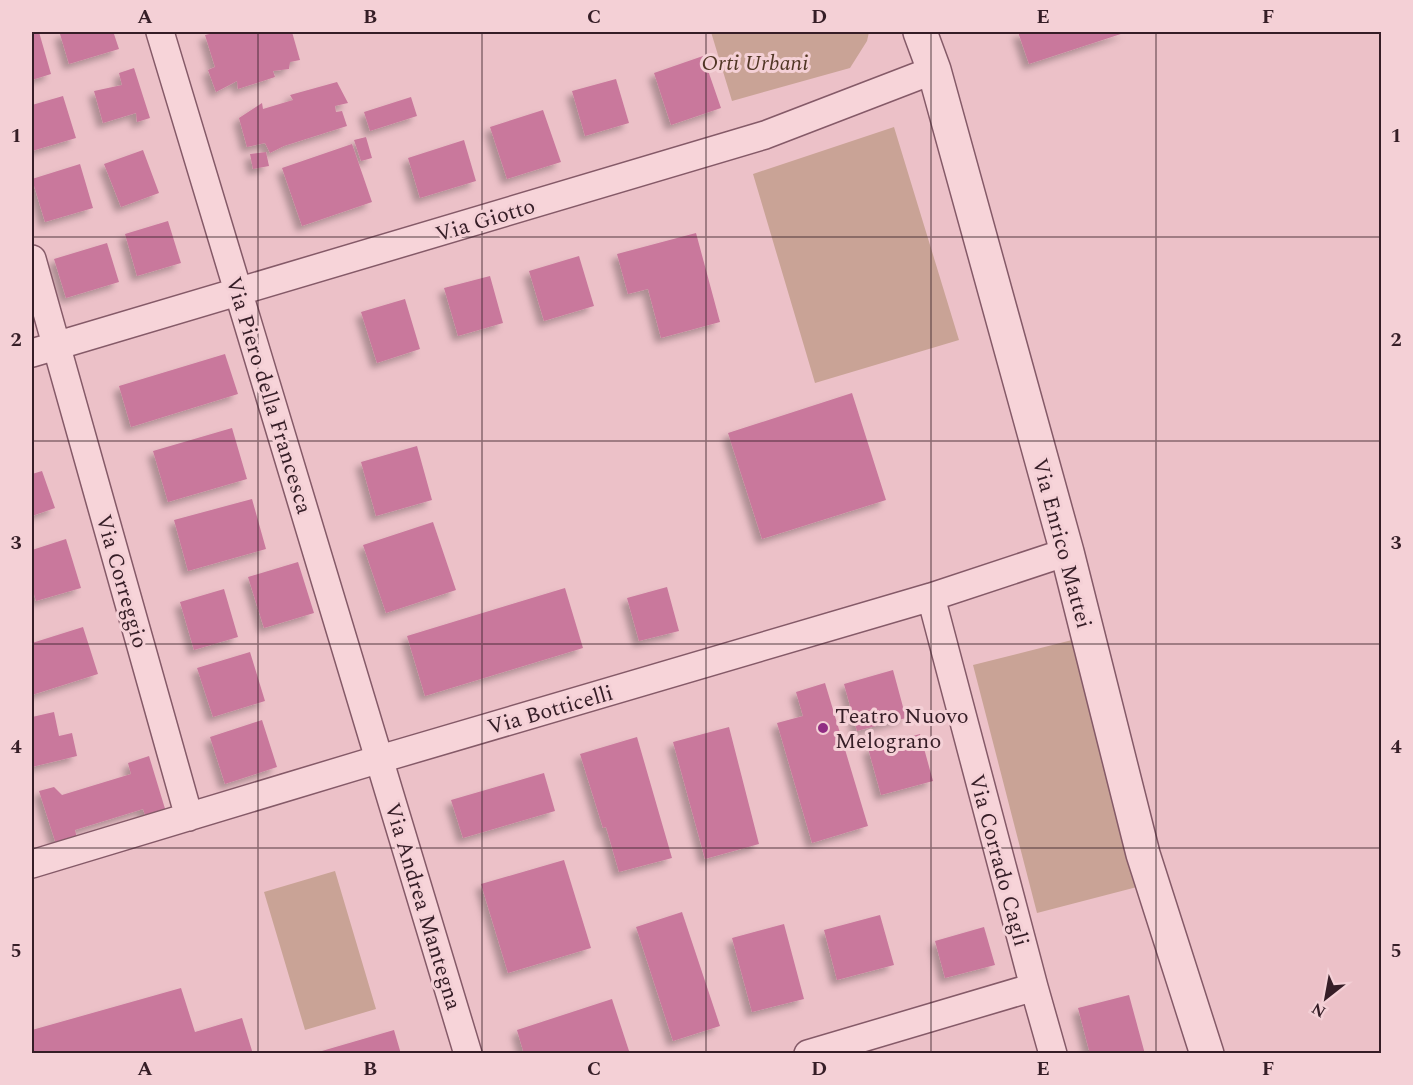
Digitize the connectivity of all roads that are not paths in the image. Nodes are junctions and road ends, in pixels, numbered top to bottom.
1 (160, 32) edge
2 (920, 32) edge
3 (934, 70) junction
4 (32, 259) edge
5 (239, 293) junction
6 (44, 350) edge
7 (1067, 552) junction
8 (931, 597) junction
9 (380, 759) junction
10 (189, 816) junction
11 (32, 864) edge
12 (1034, 987) junction
13 (468, 1053) edge
14 (808, 1053) edge
15 (1053, 1053) edge
16 (1207, 1053) edge

1 - 5 street, Via Piero della Francesca
2 - 3 street, Via Enrico Mattei
3 - 5 street, Via Giotto
3 - 7 street, Via Enrico Mattei
4 - 6 street, Via Correggio
5 - 6 street, Via Giotto
5 - 9 street, Via Piero della Francesca
6 - 10 street, Via Correggio
7 - 8 street, Via Botticelli
7 - 16 street, Via Enrico Mattei
8 - 9 street, Via Botticelli
8 - 12 street, Via Corrado Cagli
9 - 10 street, Via Botticelli
9 - 13 street, Via Andrea Mantegna
10 - 11 street, Via Botticelli
12 - 14 street
12 - 15 street, Via Corrado Cagli

